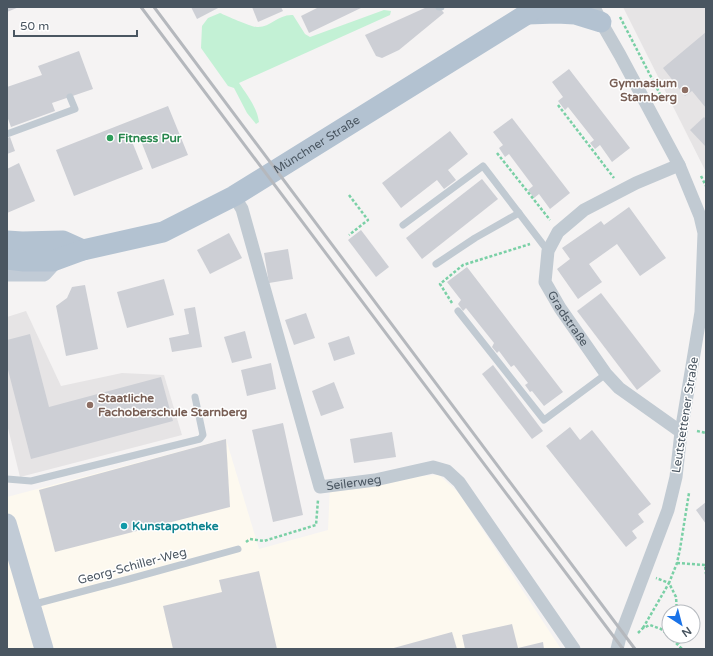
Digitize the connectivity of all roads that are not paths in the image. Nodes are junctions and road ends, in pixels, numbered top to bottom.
1 (531, 11) edge
2 (597, 15) edge
3 (70, 97) dead end
4 (7, 134) edge
5 (679, 165) junction
6 (234, 196) junction
7 (519, 213) junction
8 (403, 225) dead end
9 (7, 241) edge
10 (544, 246) junction
11 (83, 250) junction
12 (705, 250) edge
13 (7, 259) edge
14 (53, 261) junction
15 (436, 264) dead end
16 (7, 272) edge
17 (458, 311) road end
18 (606, 374) junction
19 (195, 397) dead end
20 (681, 432) junction
21 (7, 479) edge
22 (7, 523) edge
23 (238, 548) road end
24 (31, 605) junction
25 (44, 649) edge
26 (574, 649) edge
27 (617, 649) edge

1 - 2 main road
1 - 6 main road, Münchner Straße
2 - 5 street, Leutstettener Straße
3 - 4 lane
5 - 10 street, Gradstraße
5 - 12 street, Leutstettener Straße
6 - 11 main road, Münchner Straße
6 - 26 street, Seilerweg
7 - 8 lane
7 - 10 lane
7 - 15 lane
9 - 11 main road
10 - 18 street, Gradstraße
11 - 14 main road, Münchner Straße
12 - 20 street, Leutstettener Straße
13 - 14 main road, Münchner Straße
14 - 16 main road
17 - 18 lane
18 - 20 street, Gradstraße
19 - 21 lane
20 - 27 street, Leutstettener Straße
22 - 24 main road
23 - 24 lane, Georg-Schiller-Weg
24 - 25 main road

